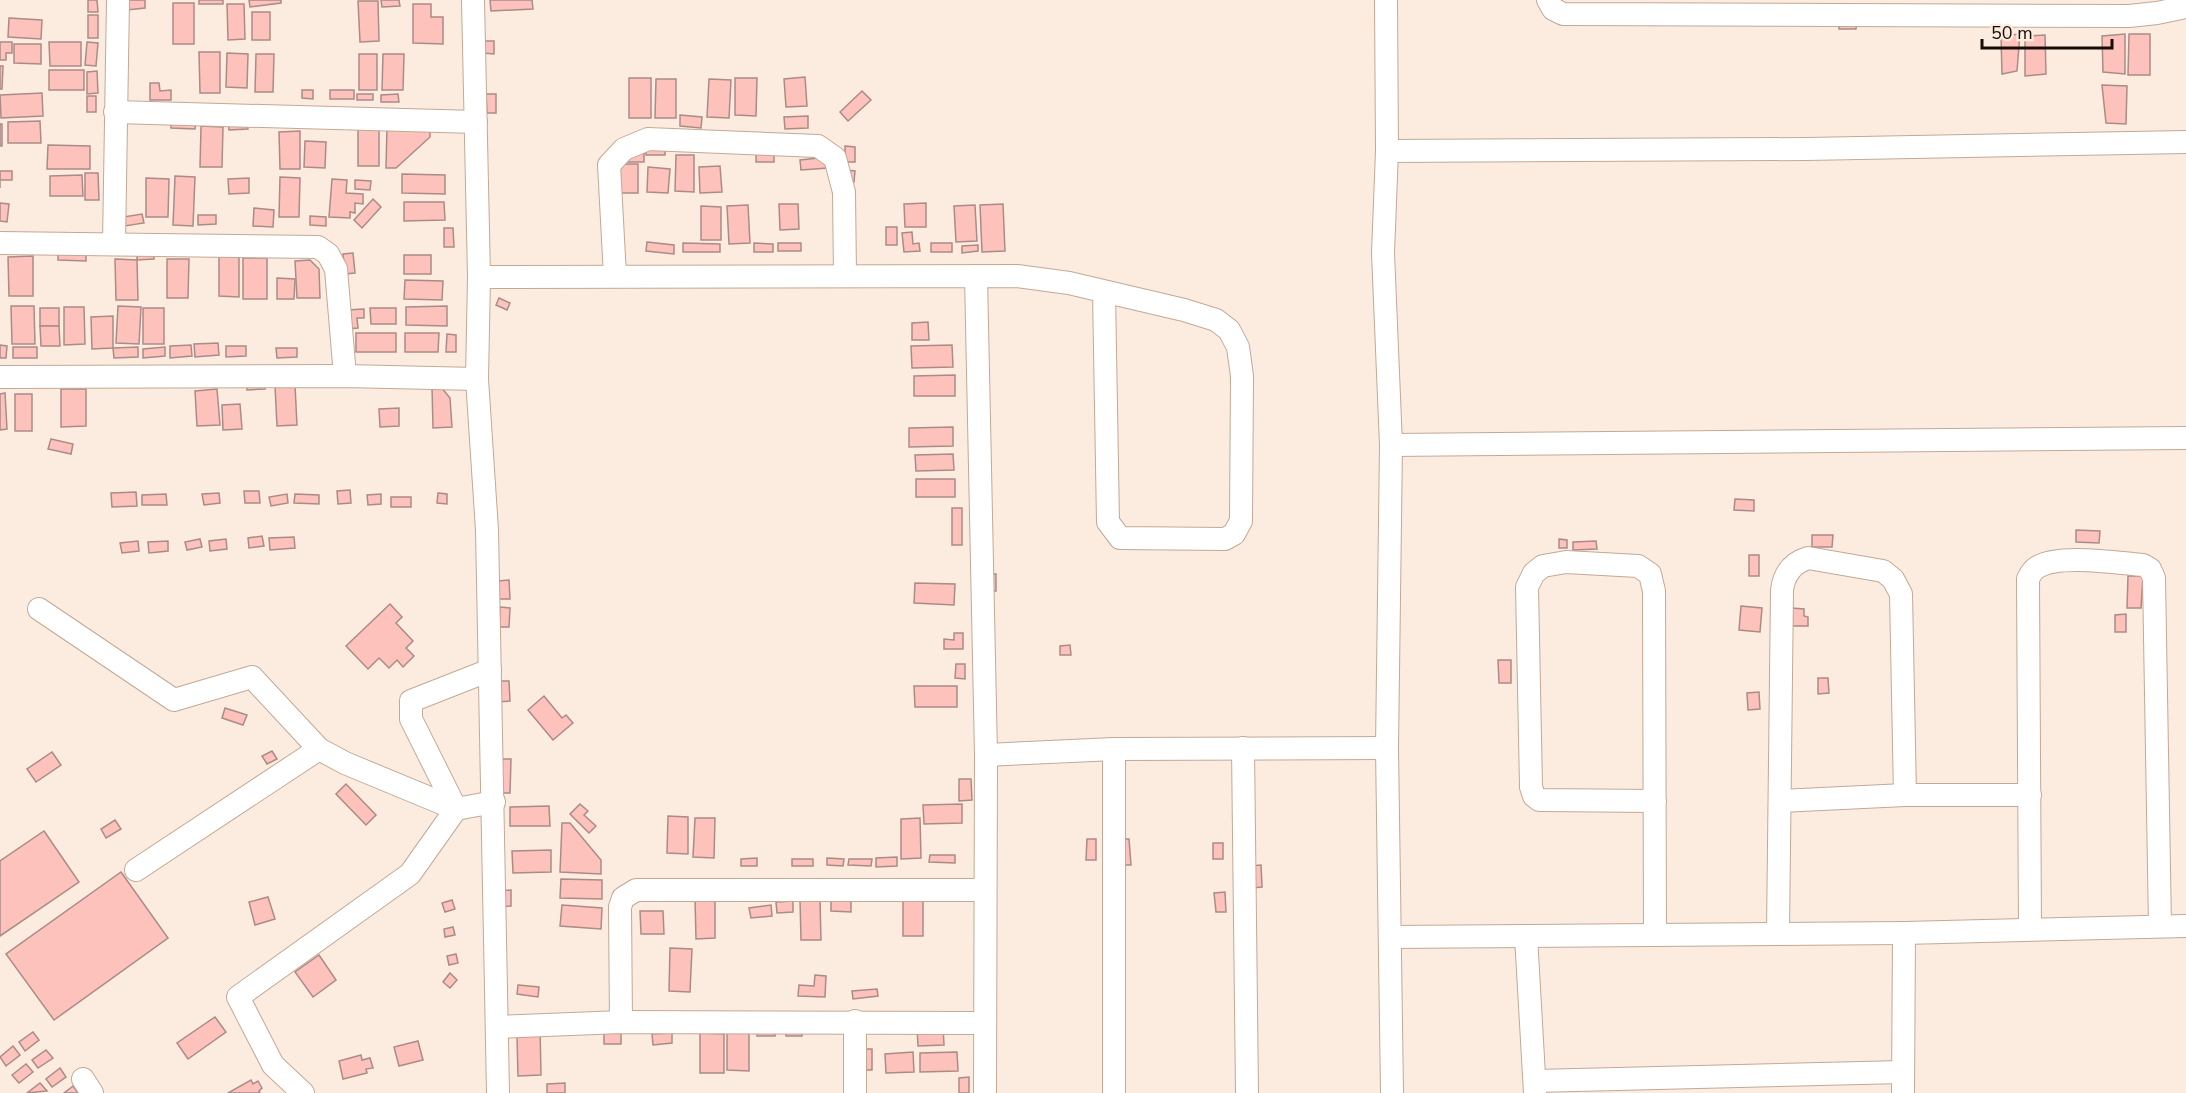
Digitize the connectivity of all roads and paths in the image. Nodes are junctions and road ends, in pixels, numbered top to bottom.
1 (118, 0) edge
2 (473, 0) edge
3 (1386, 0) edge
4 (1548, 0) edge
5 (2186, 7) edge
6 (115, 112) junction
7 (476, 122) junction
8 (2186, 142) edge
9 (1387, 151) junction
10 (0, 243) edge
11 (114, 243) junction
12 (615, 276) junction
13 (845, 276) junction
14 (976, 276) junction
15 (479, 277) junction
16 (1104, 292) junction
17 (345, 376) junction
18 (0, 377) edge
19 (477, 380) junction
20 (2186, 438) edge
21 (1391, 445) junction
22 (39, 609) dead end
23 (490, 670) junction
24 (1243, 748) junction
25 (1387, 748) junction
26 (319, 749) junction
27 (1114, 749) junction
28 (986, 755) junction
29 (1905, 795) junction
30 (2030, 795) junction
31 (1655, 801) junction
32 (1780, 801) junction
33 (494, 802) junction
34 (456, 809) junction
35 (136, 870) dead end
36 (984, 890) junction
37 (2160, 926) junction
38 (2186, 926) edge
39 (2030, 929) junction
40 (1778, 932) junction
41 (1655, 933) junction
42 (1904, 933) junction
43 (1526, 936) junction
44 (1390, 937) junction
45 (855, 1021) junction
46 (621, 1022) junction
47 (984, 1023) junction
48 (497, 1027) junction
49 (1903, 1082) edge
50 (1535, 1087) edge
51 (303, 1093) edge
52 (498, 1093) edge
53 (855, 1093) edge
54 (985, 1093) edge
55 (1114, 1093) edge
56 (1247, 1093) edge
57 (1392, 1093) edge

1 - 6 street
2 - 7 street
3 - 9 street
4 - 5 street
6 - 7 street
6 - 11 street
7 - 15 street
8 - 9 street
9 - 21 street
10 - 11 street
11 - 17 street
12 - 13 street
12 - 13 street
12 - 15 street
13 - 14 street
14 - 16 street
14 - 28 street
15 - 19 street
16 - 16 street
17 - 18 street
17 - 19 street
19 - 23 street
20 - 21 street
21 - 25 street
22 - 26 street
23 - 33 street
23 - 34 street
24 - 25 street
24 - 27 street
24 - 56 street
25 - 44 street
26 - 34 street
26 - 35 street
27 - 28 street
27 - 55 street
28 - 36 street
29 - 30 street
29 - 32 street
29 - 32 street
30 - 37 street
30 - 39 street
31 - 31 street
31 - 41 street
32 - 40 street
33 - 34 street
33 - 48 street
34 - 51 street
36 - 46 street
36 - 47 street
37 - 38 street
37 - 39 street
39 - 42 street
40 - 41 street
40 - 42 street
41 - 43 street
42 - 49 street
43 - 44 street
43 - 50 street
44 - 57 street
45 - 46 street
45 - 47 street
45 - 53 street
46 - 48 street
47 - 54 street
48 - 52 street
49 - 50 street

